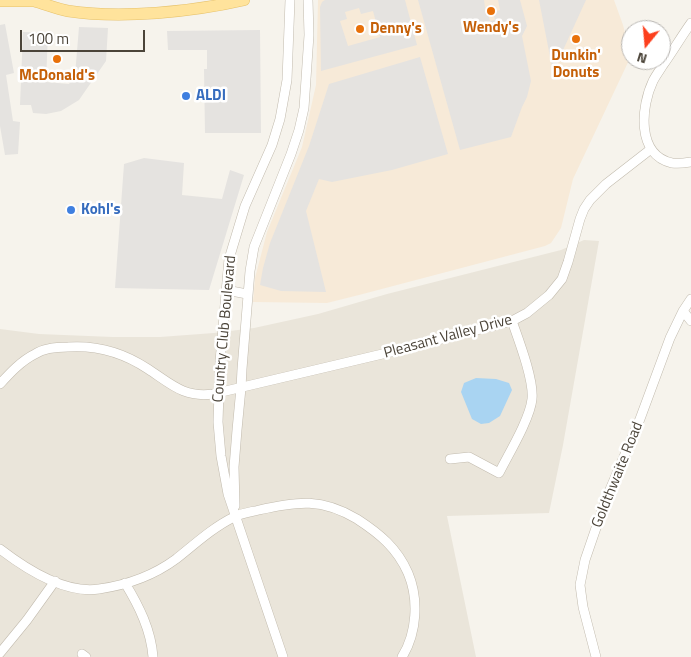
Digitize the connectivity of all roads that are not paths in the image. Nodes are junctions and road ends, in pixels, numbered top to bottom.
1 (244, 0) edge
2 (290, 0) edge
3 (308, 0) edge
4 (0, 1) edge
5 (38, 1) edge
6 (691, 23) edge
7 (651, 149) junction
8 (691, 162) edge
9 (226, 290) junction
10 (247, 294) junction
11 (691, 299) edge
12 (683, 311) junction
13 (512, 321) junction
14 (691, 321) edge
15 (0, 384) edge
16 (241, 388) junction
17 (219, 393) junction
18 (450, 459) dead end
19 (235, 516) junction
20 (0, 549) edge
21 (55, 581) junction
22 (125, 583) junction
23 (0, 653) edge
24 (153, 657) edge
25 (282, 657) edge
26 (402, 657) edge
27 (596, 657) edge

1 - 5 main road
2 - 9 street, Country Club Boulevard
3 - 10 street, Country Club Boulevard
4 - 5 main road
6 - 7 street
7 - 8 street
7 - 13 street, Pleasant Valley Drive
9 - 10 street
9 - 17 street, Country Club Boulevard
10 - 16 street, Country Club Boulevard
11 - 12 street, Goldthwaite Road
12 - 14 street
12 - 27 street, Goldthwaite Road
13 - 16 street, Pleasant Valley Drive
13 - 18 street
15 - 17 street, Pleasant Valley Drive
16 - 17 street, Pleasant Valley Drive
16 - 19 street, Country Club Boulevard
17 - 19 street, Country Club Boulevard
19 - 22 street
19 - 25 street, Country Club Boulevard
19 - 26 street
20 - 21 street
21 - 22 street
21 - 23 street
22 - 24 street

